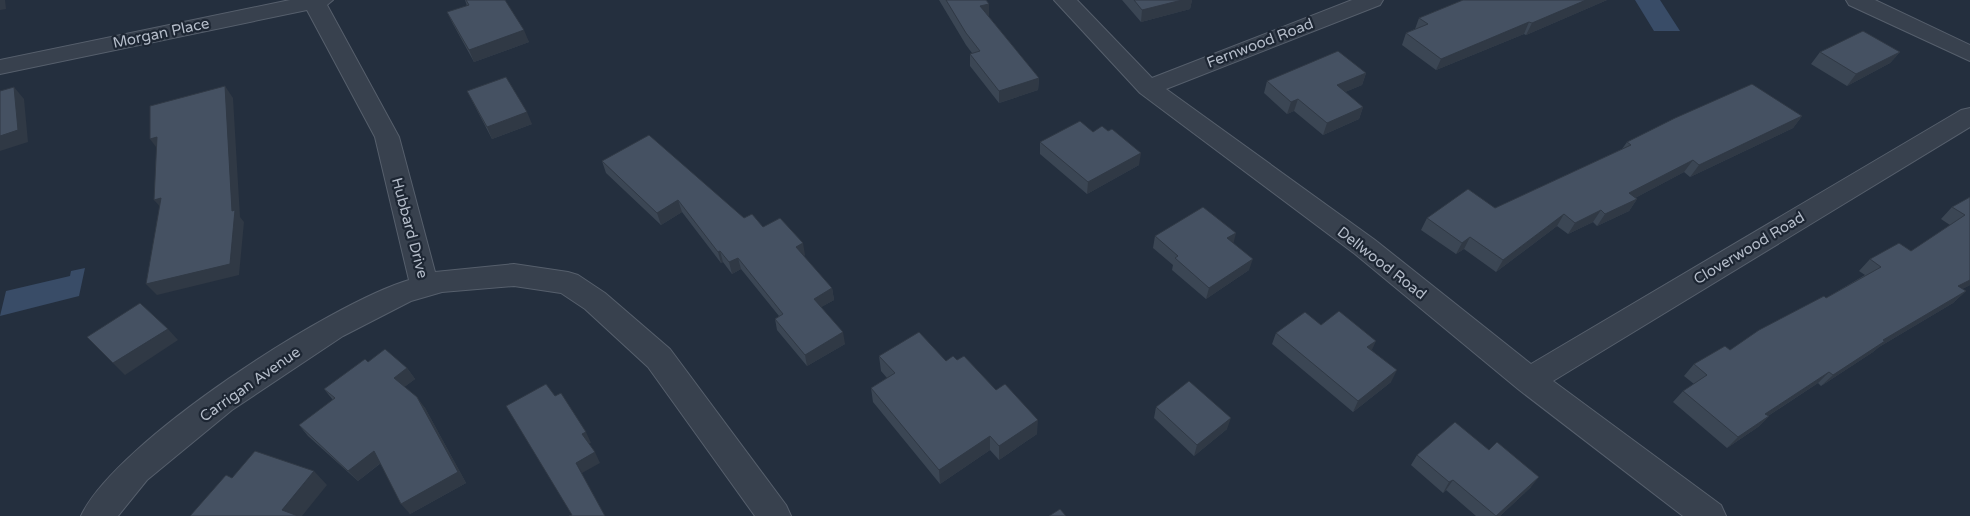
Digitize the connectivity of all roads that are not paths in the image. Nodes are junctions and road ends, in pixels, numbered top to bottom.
1 (1065, 0) edge
2 (1372, 0) edge
3 (1857, 0) edge
4 (318, 1) edge
5 (1970, 54) edge
6 (0, 67) edge
7 (1148, 88) junction
8 (1970, 116) edge
9 (425, 286) junction
10 (1528, 380) junction
11 (98, 516) edge
12 (774, 516) edge
13 (1709, 516) edge

1 - 7 street, Dellwood Road
2 - 7 street, Fernwood Road
3 - 5 street
4 - 6 street, Morgan Place
4 - 9 street, Hubbard Drive
7 - 10 street, Dellwood Road
8 - 10 street, Cloverwood Road
9 - 11 street, Carrigan Avenue
9 - 12 street, Hubbard Drive
10 - 13 street, Dellwood Road

